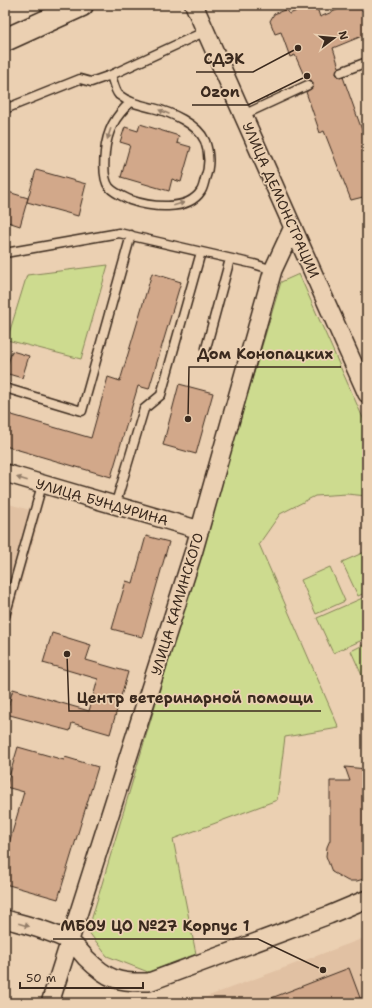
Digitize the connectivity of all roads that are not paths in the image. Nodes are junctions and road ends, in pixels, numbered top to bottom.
1 (82, 5) edge
2 (194, 5) edge
3 (206, 31) junction
4 (5, 40) edge
5 (367, 62) edge
6 (341, 72) dead end
7 (111, 75) junction
8 (308, 85) dead end
9 (131, 102) junction
10 (5, 109) edge
11 (243, 115) junction
12 (293, 227) junction
13 (131, 235) junction
14 (201, 252) junction
15 (5, 253) edge
16 (230, 259) junction
17 (273, 270) junction
18 (206, 348) dead end
19 (5, 388) edge
20 (367, 394) edge
21 (5, 474) edge
22 (42, 484) junction
23 (115, 506) junction
24 (200, 530) junction
25 (5, 616) edge
26 (367, 899) edge
27 (5, 919) edge
28 (71, 942) junction
29 (50, 1003) edge

1 - 4 street
2 - 3 street, УЛИЦА ДЕМОНСТРАЦИИ
3 - 7 lane
3 - 11 street, УЛИЦА ДЕМОНСТРАЦИИ
5 - 6 lane
7 - 9 lane
7 - 10 lane
8 - 11 lane
9 -> 9 lane
11 - 12 street, УЛИЦА ДЕМОНСТРАЦИИ
12 - 17 street, УЛИЦА КАМИНСКОГО
12 - 20 street, УЛИЦА ДЕМОНСТРАЦИИ
13 - 14 lane
13 - 15 lane
13 - 19 lane
14 - 16 lane
14 - 23 lane
16 - 17 lane
16 - 18 lane
17 - 24 street, УЛИЦА КАМИНСКОГО
22 -> 21 street, УЛИЦА БУНДУРИНА
22 - 23 street, УЛИЦА БУНДУРИНА
22 - 25 lane
23 - 24 street, УЛИЦА БУНДУРИНА
24 - 28 street, УЛИЦА КАМИНСКОГО
26 - 28 street
27 -> 28 street
28 - 29 street, УЛИЦА КАМИНСКОГО

